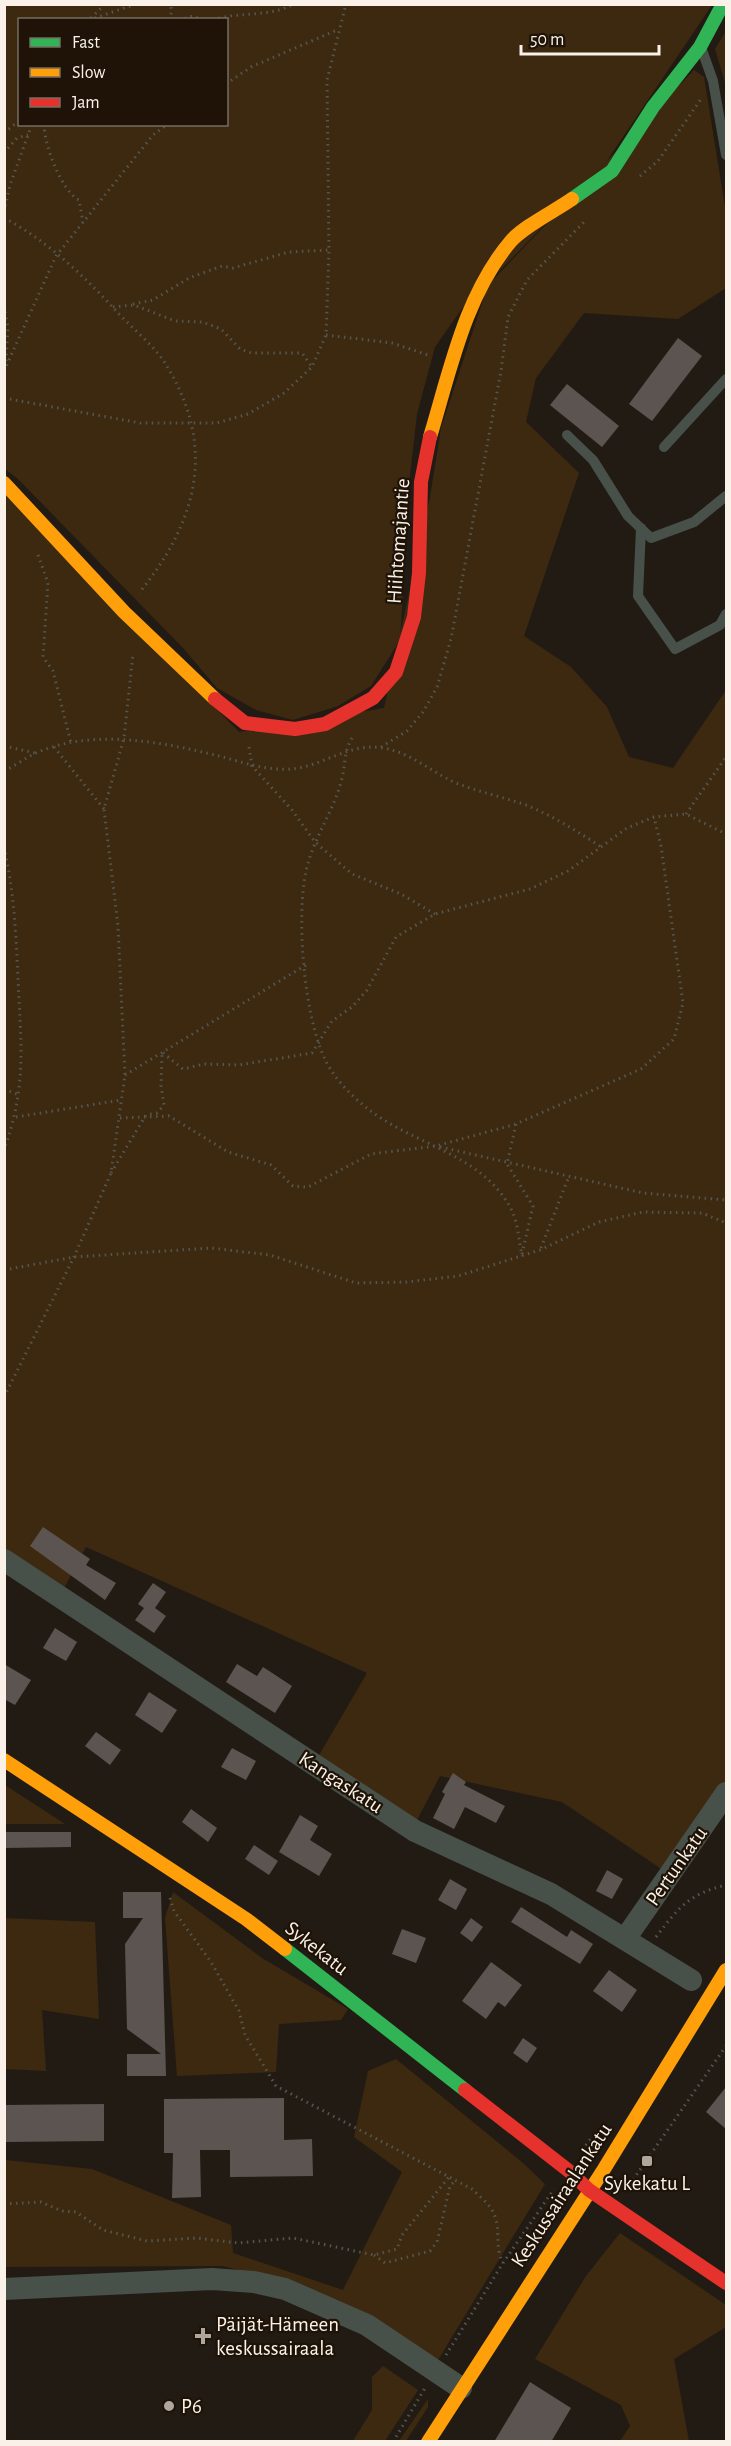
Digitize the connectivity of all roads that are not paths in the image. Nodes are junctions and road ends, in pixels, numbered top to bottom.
1 (723, 4) edge
2 (700, 47) junction
3 (726, 154) edge
4 (726, 379) edge
5 (567, 435) dead end
6 (664, 447) dead end
7 (4, 483) edge
8 (726, 496) edge
9 (641, 528) junction
10 (726, 614) edge
11 (4, 1560) edge
12 (4, 1760) edge
13 (726, 1794) edge
14 (625, 1939) junction
15 (726, 1970) edge
16 (692, 1980) dead end
17 (589, 2190) junction
18 (726, 2283) edge
19 (4, 2289) edge
20 (461, 2388) junction
21 (428, 2442) edge

1 - 2 street, Hiihtomajantie
2 - 3 lane
2 - 7 street, Hiihtomajantie
4 - 6 lane
5 - 9 lane
8 - 9 lane
9 - 10 lane
11 - 14 street, Kangaskatu
12 - 17 street, Sykekatu
13 - 14 street, Pertunkatu
14 - 16 street, Kangaskatu
15 - 17 street, Keskussairaalankatu
17 - 18 street, Sykekatu
17 - 20 street, Keskussairaalankatu
19 - 20 street
20 - 21 street, Keskussairaalankatu

